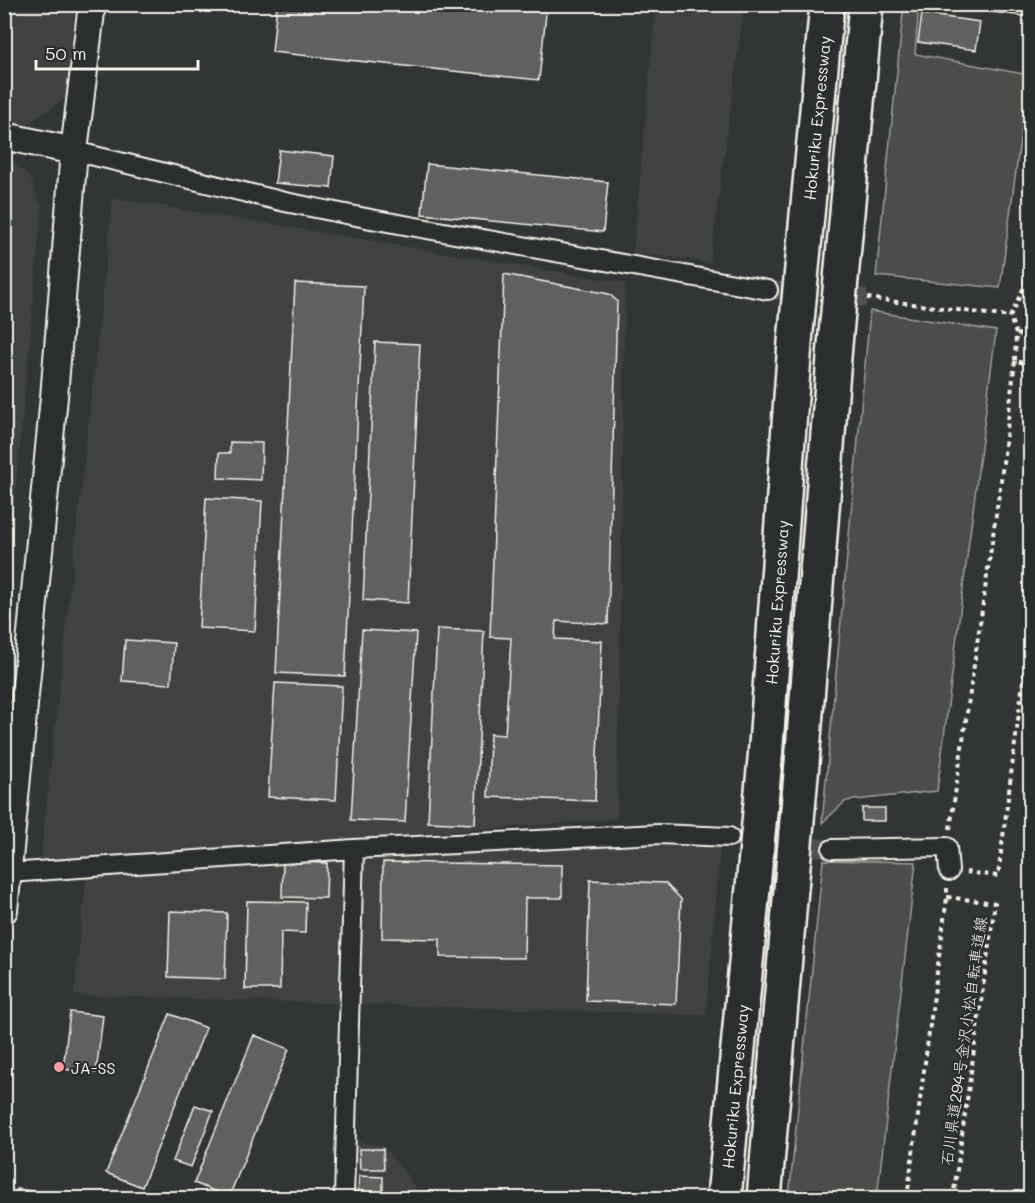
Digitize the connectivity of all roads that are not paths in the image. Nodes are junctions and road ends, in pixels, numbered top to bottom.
1 (92, 4) edge
2 (827, 4) edge
3 (866, 4) edge
4 (4, 136) edge
5 (74, 151) junction
6 (768, 290) tunnel mouth
7 (729, 837) tunnel mouth
8 (354, 849) junction
9 (832, 849) tunnel mouth
10 (949, 871) road end
11 (6, 873) edge
12 (4, 910) edge
13 (344, 1198) edge
14 (724, 1198) edge
15 (764, 1198) edge

1 - 5 street
2 - 14 highway, Hokuriku Expressway
3 - 15 highway
4 - 5 street
5 - 6 street
5 - 11 street
7 - 8 street
8 - 11 street
8 - 13 street
9 - 10 street
11 - 12 street

